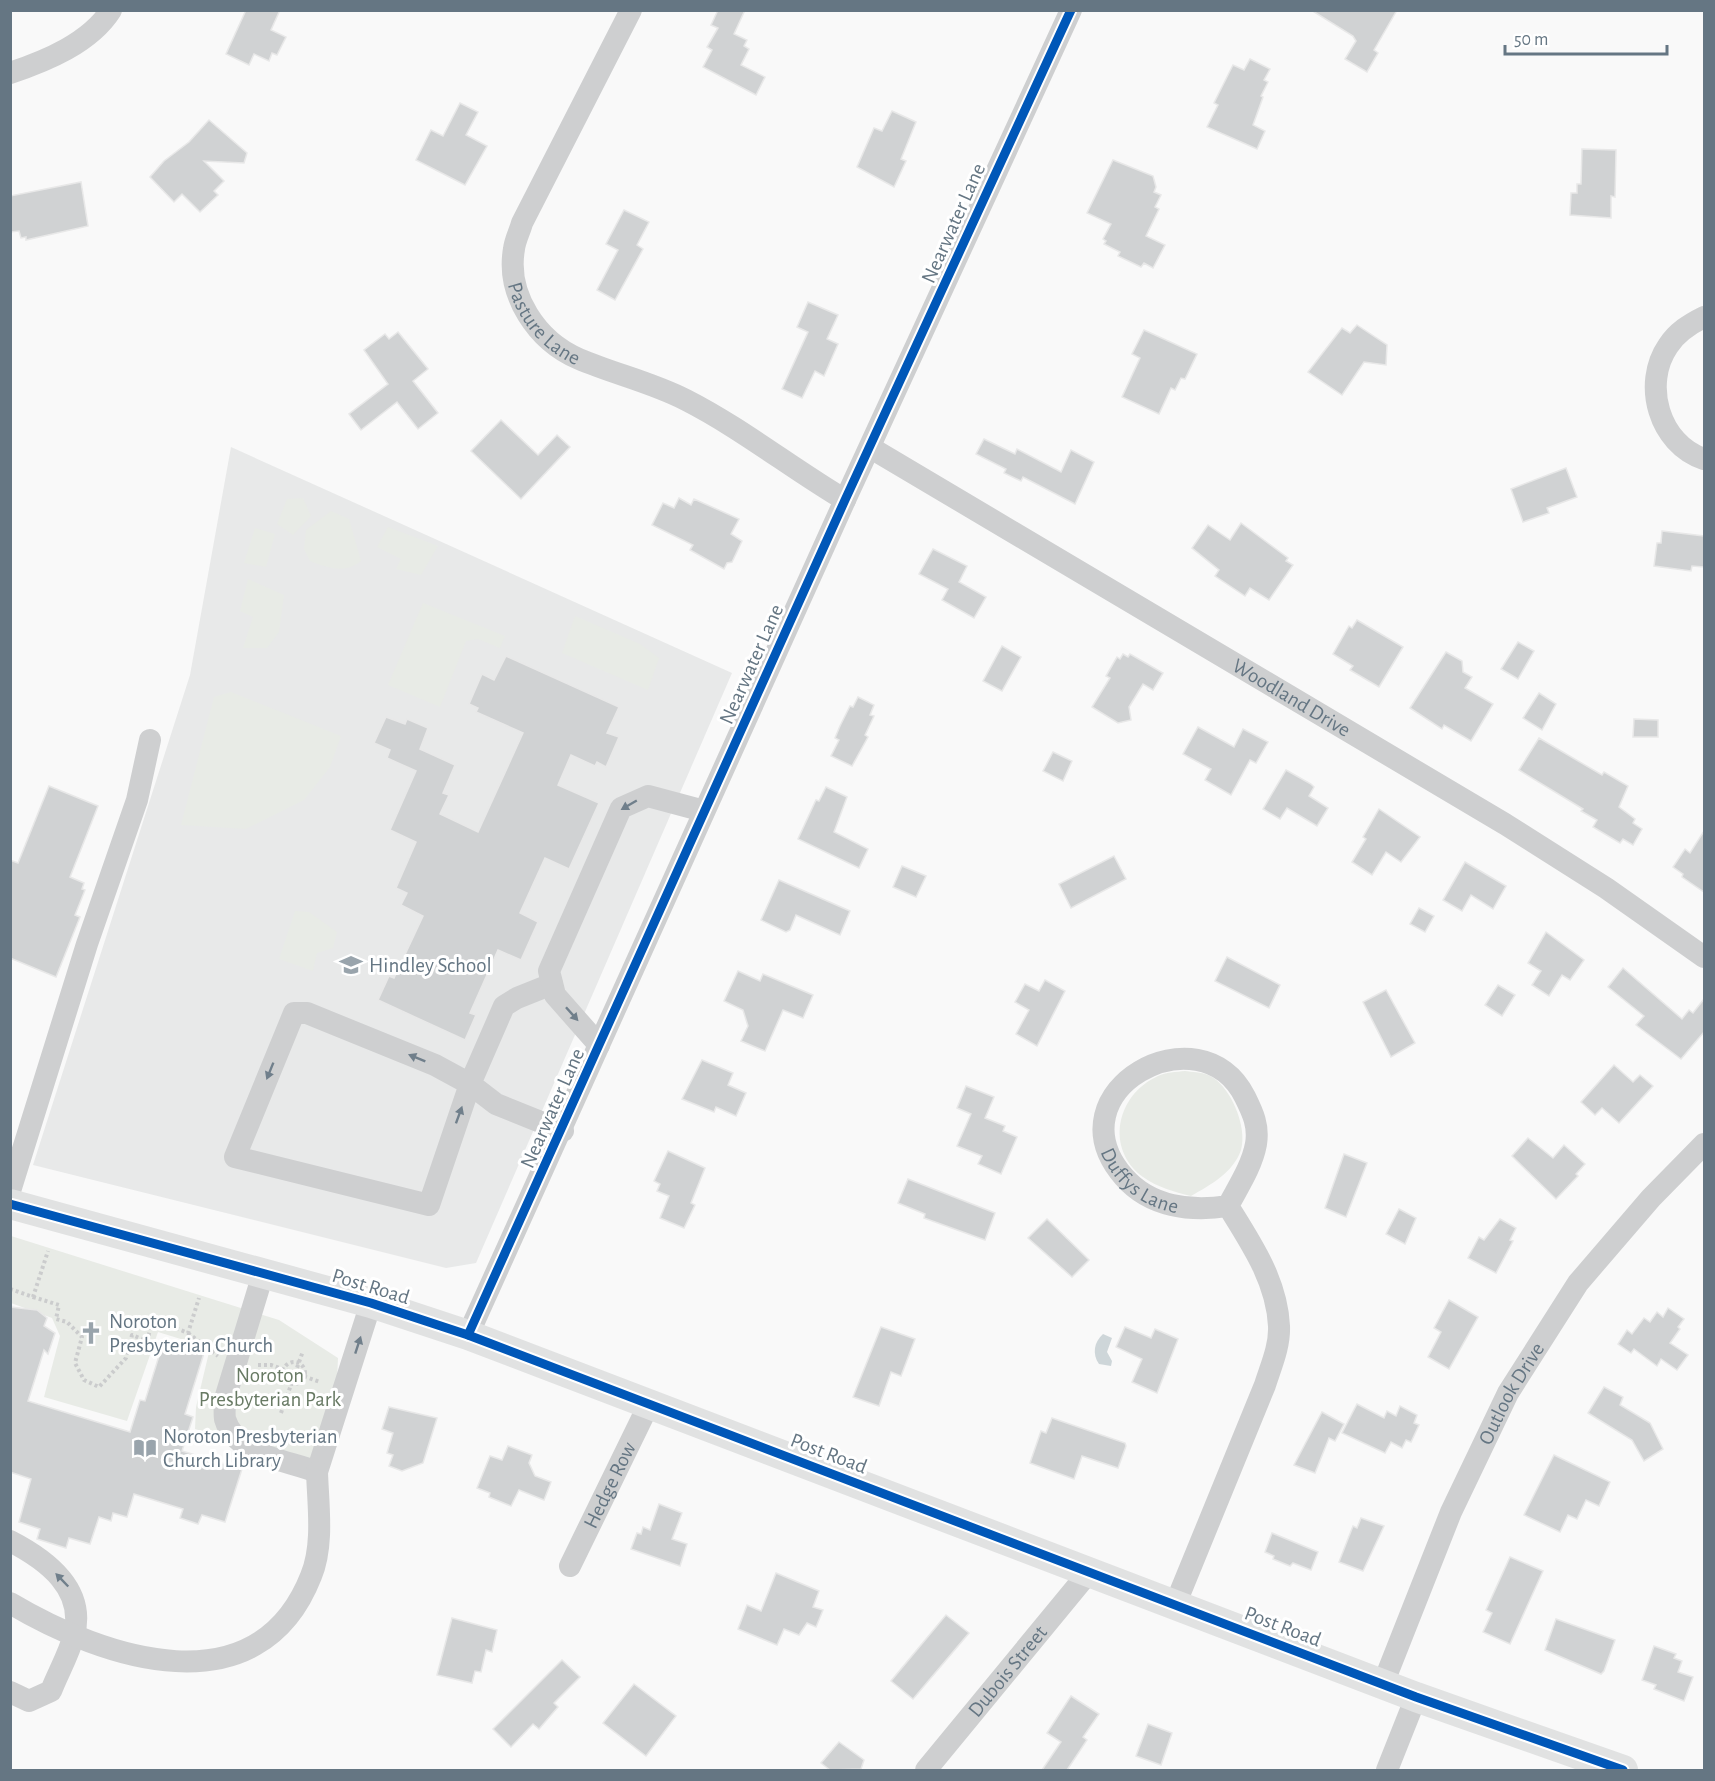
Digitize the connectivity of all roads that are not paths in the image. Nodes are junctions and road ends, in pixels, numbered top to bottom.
1 (111, 10) edge
2 (631, 10) edge
3 (1071, 10) edge
4 (10, 72) edge
5 (1704, 317) edge
6 (871, 448) junction
7 (1704, 459) edge
8 (845, 500) junction
9 (150, 740) dead end
10 (704, 811) junction
11 (1704, 957) edge
12 (552, 984) junction
13 (599, 1045) junction
14 (470, 1084) junction
15 (562, 1131) junction
16 (1704, 1144) edge
17 (10, 1191) edge
18 (10, 1204) edge
19 (1228, 1206) junction
20 (263, 1274) junction
21 (371, 1303) junction
22 (468, 1335) junction
23 (649, 1404) junction
24 (317, 1472) junction
25 (10, 1541) edge
26 (570, 1566) dead end
27 (1089, 1572) junction
28 (10, 1603) edge
29 (1175, 1605) junction
30 (74, 1634) junction
31 (1383, 1684) junction
32 (10, 1692) edge
33 (1416, 1696) junction
34 (1582, 1763) edge
35 (926, 1770) edge
36 (1388, 1770) edge
37 (1623, 1770) edge

1 - 4 street
2 - 8 street, Pasture Lane
3 - 6 street, Nearwater Lane
5 - 7 street
6 - 8 street, Nearwater Lane
6 - 11 street, Woodland Drive
8 - 10 street, Nearwater Lane
9 - 17 street
10 -> 12 street
10 - 13 street, Nearwater Lane
12 -> 13 street
12 - 14 street
13 - 15 street, Nearwater Lane
14 -> 14 street
14 - 15 street
15 - 22 street, Nearwater Lane
16 - 31 street, Outlook Drive
18 - 20 main road, Post Road
19 - 19 street, Duffys Lane
19 - 29 street
20 - 21 main road, Post Road
20 - 24 street
21 - 22 main road, Post Road
24 -> 21 street
22 - 23 main road, Post Road
23 - 26 street, Hedge Row
23 - 27 main road, Post Road
24 - 30 street
30 -> 25 street
27 - 29 main road, Post Road
27 - 35 street, Dubois Street
28 - 30 street
29 - 31 main road, Post Road
30 - 32 street
31 - 33 main road, Post Road
33 - 34 main road, Post Road
33 - 36 street
34 - 37 main road, Post Road

